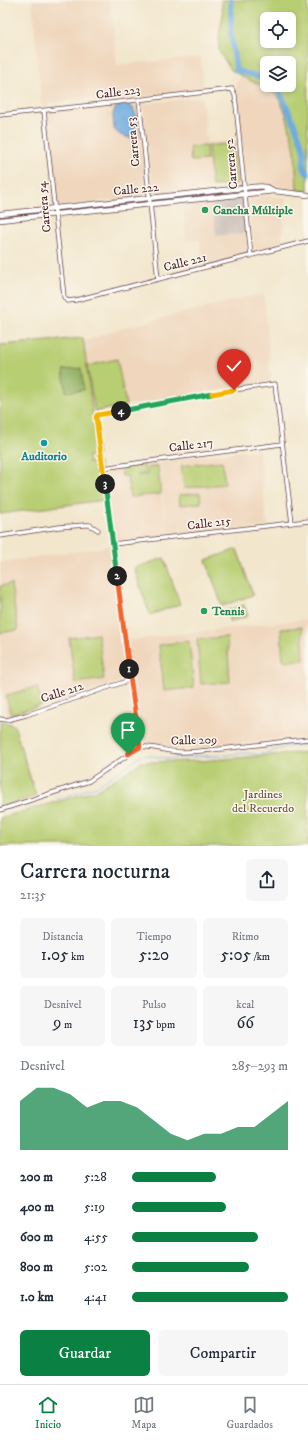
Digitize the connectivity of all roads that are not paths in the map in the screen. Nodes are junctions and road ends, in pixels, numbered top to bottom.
1 (235, 94) joint
2 (139, 99) junction
3 (44, 110) junction
4 (0, 115) edge
5 (243, 188) junction
6 (274, 190) junction
7 (244, 193) junction
8 (308, 195) edge
9 (149, 198) junction
10 (150, 205) junction
11 (54, 208) junction
12 (0, 214) edge
13 (55, 215) junction
14 (0, 220) edge
15 (308, 241) edge
16 (251, 256) junction
17 (158, 279) junction
18 (67, 301) joint
19 (282, 444) junction
20 (103, 468) junction
21 (308, 521) edge
22 (292, 523) junction
23 (98, 530) dead end
24 (0, 536) edge
25 (113, 544) junction
26 (130, 680) junction
27 (0, 719) edge
28 (308, 739) edge
29 (140, 747) junction
30 (0, 810) edge

1 - 2 street, Calle 223
1 - 5 street, Carrera 52
2 - 3 street, Calle 223
2 - 9 street, Carrera 53
3 - 4 street, Calle 223
3 - 11 street, Carrera 54
5 - 6 street, Calle 222
5 - 7 street, Carrera 52
5 - 9 street, Calle 222
6 - 7 street, Calle 222
6 - 8 street, Calle 222
7 - 10 street, Calle 222
7 - 16 street, Carrera 52
9 - 10 street, Carrera 53
9 - 11 street, Calle 222
10 - 13 street, Calle 222
10 - 17 street, Carrera 53
11 - 12 street, Calle 222
11 - 13 street, Carrera 54
13 - 14 street, Calle 222
13 - 18 street, Carrera 54
15 - 16 street, Calle 221
16 - 17 street, Calle 221
17 - 18 street, Calle 221
19 - 20 street, Calle 217
19 - 20 street
19 - 22 street
20 - 25 street
21 - 22 street, Calle 215
22 - 25 street, Calle 215
23 - 24 street
25 - 26 street
26 - 27 street, Calle 212
26 - 29 street
28 - 29 street, Calle 209
29 - 30 street

